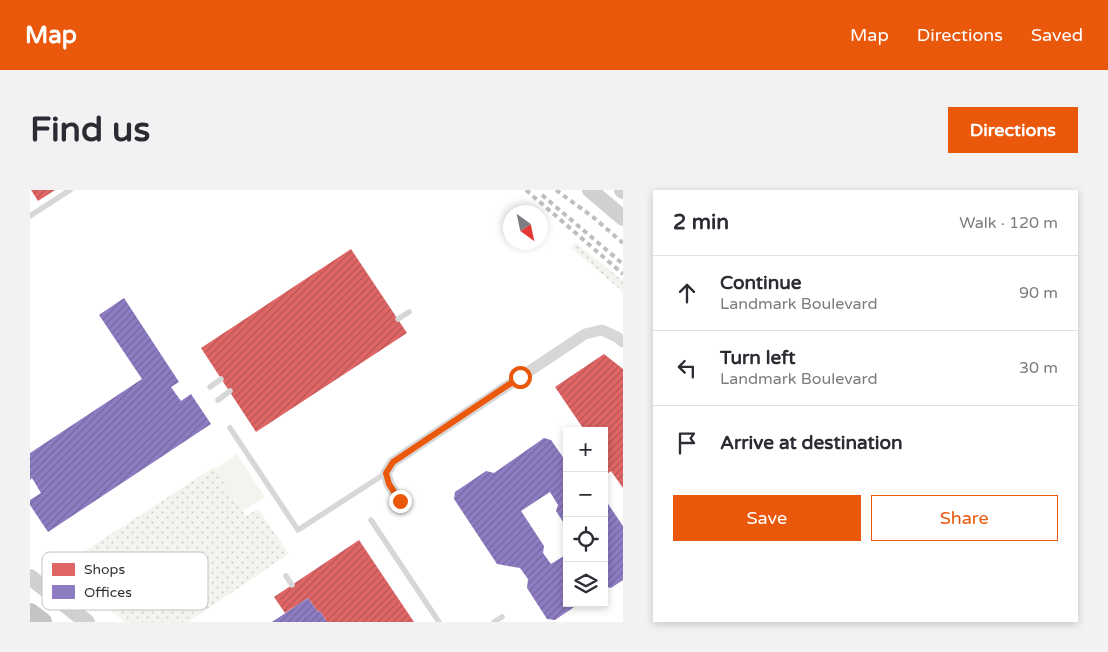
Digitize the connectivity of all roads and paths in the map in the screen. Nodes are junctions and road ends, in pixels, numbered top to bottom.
1 (70, 190) edge
2 (590, 190) edge
3 (30, 216) edge
4 (623, 218) edge
5 (409, 312) dead end
6 (398, 319) dead end
7 (623, 342) edge
8 (222, 379) dead end
9 (210, 387) dead end
10 (230, 391) dead end
11 (218, 400) dead end
12 (230, 428) dead end
13 (386, 473) junction
14 (400, 501) dead end
15 (371, 520) dead end
16 (286, 576) dead end
17 (30, 577) edge
18 (292, 585) dead end
19 (42, 587) edge
20 (71, 610) edge
21 (30, 612) edge
22 (502, 617) dead end
23 (42, 622) edge
24 (86, 622) edge
25 (439, 622) edge
26 (494, 622) edge

1 - 3 lane
2 - 4 main road
5 - 6 lane
7 - 13 street
8 - 9 lane
10 - 11 lane
12 - 13 lane
13 - 14 street
15 - 25 lane
16 - 18 lane
17 - 19 main road
20 - 24 main road
21 - 23 highway
22 - 26 lane

